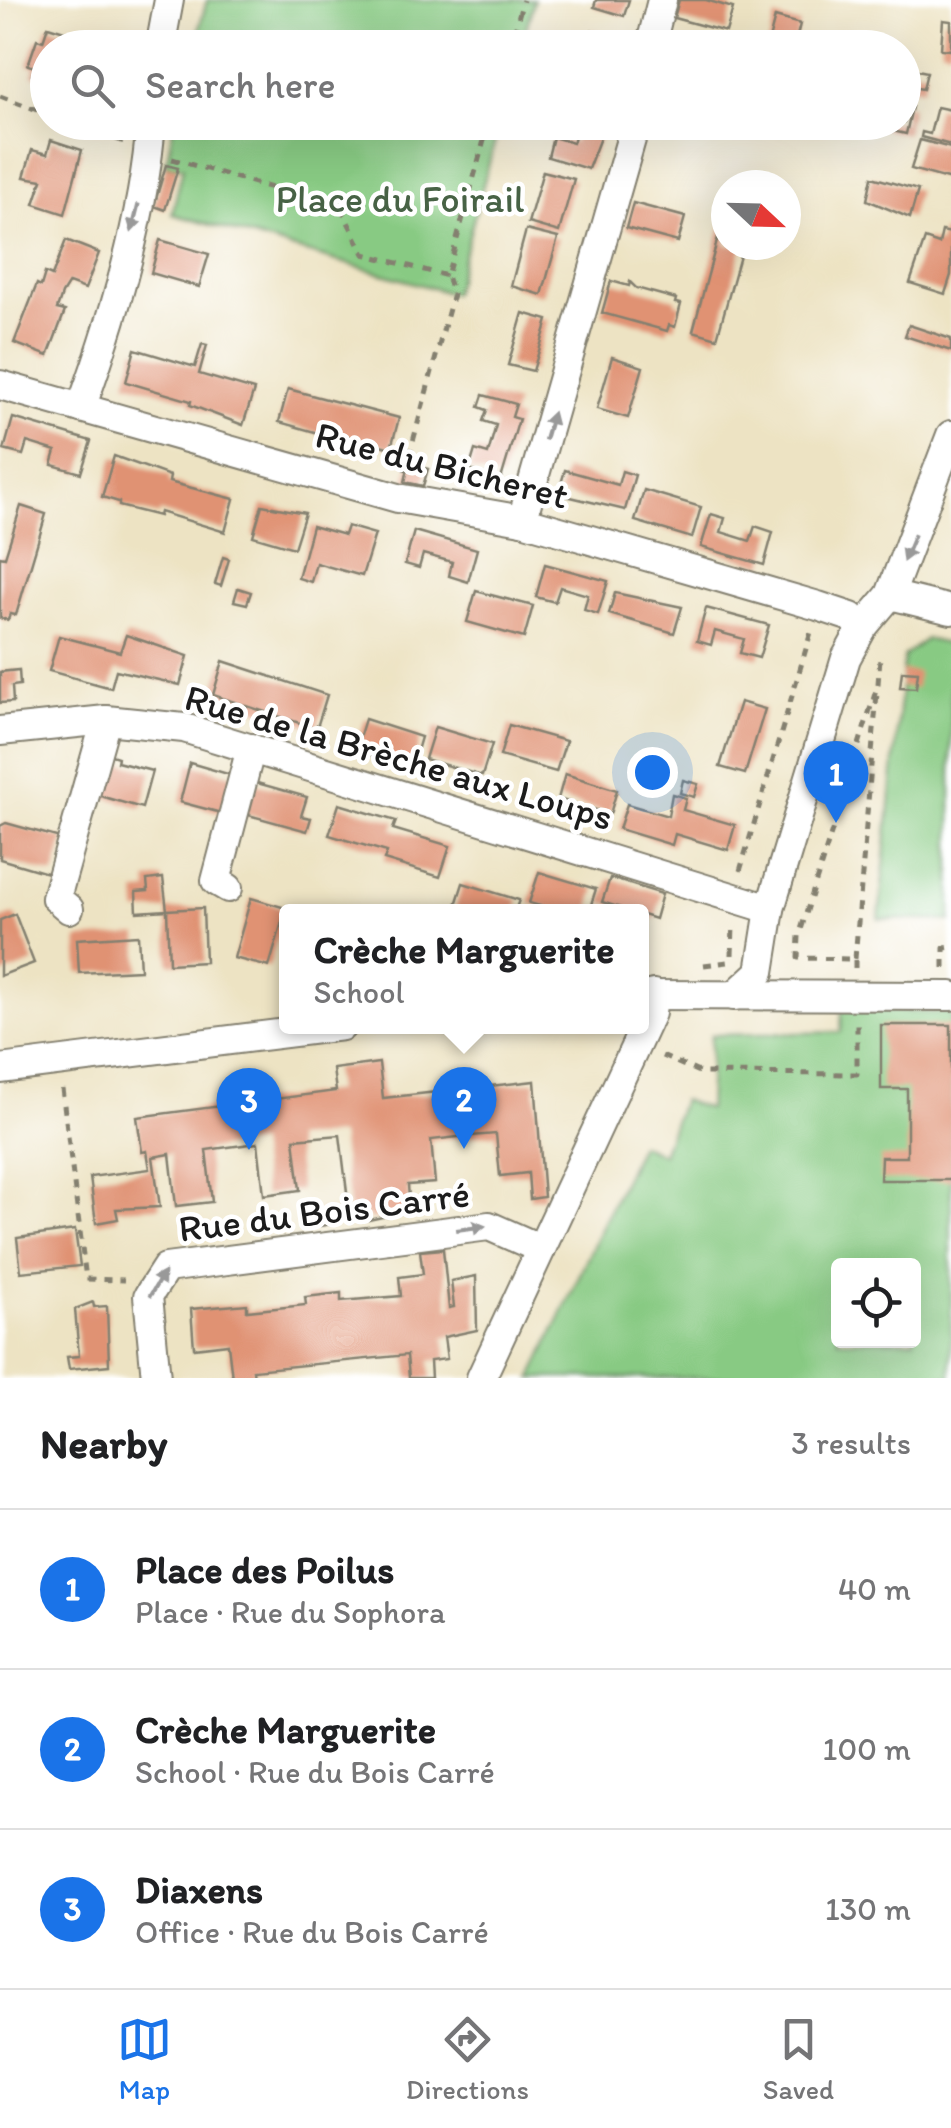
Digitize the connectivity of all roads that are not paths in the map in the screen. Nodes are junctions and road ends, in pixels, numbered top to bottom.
1 (169, 0) edge
2 (662, 0) edge
3 (163, 30) edge
4 (654, 30) edge
5 (150, 140) edge
6 (631, 140) edge
7 (0, 385) edge
8 (81, 408) junction
9 (951, 435) edge
10 (522, 520) junction
11 (890, 595) junction
12 (951, 610) edge
13 (872, 636) junction
14 (106, 720) junction
15 (0, 731) edge
16 (252, 748) junction
17 (228, 888) dead end
18 (69, 908) dead end
19 (770, 908) junction
20 (649, 995) edge
21 (734, 996) junction
22 (951, 996) edge
23 (279, 1034) edge
24 (641, 1034) edge
25 (0, 1069) edge
26 (541, 1249) junction
27 (156, 1378) edge
28 (481, 1378) edge

1 - 3 street
2 - 4 street
5 -> 8 street
10 -> 6 street
7 - 8 street, Rue du Bicheret
8 - 10 street, Rue du Bicheret
9 -> 11 street
10 - 13 street, Rue du Bicheret
11 - 12 street
11 - 13 street
13 - 19 street
14 - 15 street, Rue de la Brèche aux Loups
14 - 16 street, Rue de la Brèche aux Loups
14 - 18 street
16 - 17 street
16 - 19 street, Rue de la Brèche aux Loups
19 - 21 street
20 - 21 street
21 - 22 street
23 - 25 street
24 - 26 street
27 -> 26 street, Rue du Bois Carré
26 - 28 street

